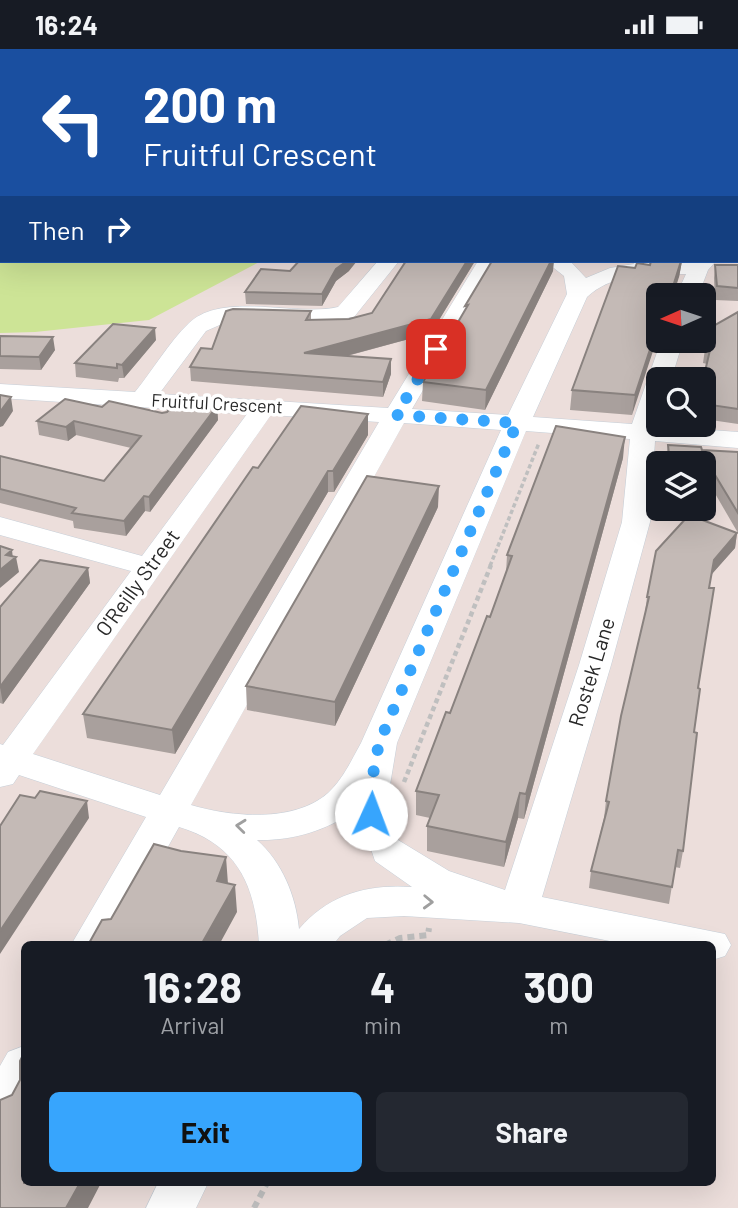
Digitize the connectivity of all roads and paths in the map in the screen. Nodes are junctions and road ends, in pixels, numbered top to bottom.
1 (387, 263) edge
2 (487, 263) edge
3 (562, 263) edge
4 (682, 263) edge
5 (702, 264) edge
6 (627, 266) edge
7 (725, 269) edge
8 (693, 283) edge
9 (578, 294) junction
10 (0, 391) edge
11 (142, 400) junction
12 (265, 406) junction
13 (396, 415) junction
14 (646, 422) edge
15 (529, 430) junction
16 (643, 431) junction
17 (738, 440) edge
18 (0, 526) edge
19 (150, 567) junction
20 (379, 743) junction
21 (4, 764) edge
22 (403, 793) dead end
23 (184, 816) junction
24 (309, 821) junction
25 (384, 845) junction
26 (269, 883) junction
27 (359, 904) junction
28 (519, 908) junction
29 (429, 919) dead end
30 (95, 941) edge
31 (280, 941) edge
32 (312, 941) edge
33 (394, 941) edge
34 (690, 941) edge
35 (716, 946) edge
36 (738, 950) edge
37 (21, 1070) edge
38 (0, 1108) edge
39 (182, 1186) edge
40 (265, 1186) edge
41 (171, 1208) edge
42 (254, 1208) edge

1 - 11 street
2 - 13 street
3 - 6 street
3 - 9 street
4 - 5 street
5 - 6 street
5 - 7 street
5 - 8 street
6 - 9 street
9 - 15 street
10 - 11 street, Fruitful Crescent
11 - 12 street, Fruitful Crescent
12 - 13 street, Fruitful Crescent
12 - 19 street, O'Reilly Street
13 - 15 street, Fruitful Crescent
13 - 23 street
14 - 16 street, Rostek Lane
15 - 16 street, Fruitful Crescent
15 - 20 street
15 - 22 path
16 - 17 street, Fruitful Crescent
16 - 28 street, Rostek Lane
18 - 19 street
19 - 21 street, O'Reilly Street
20 - 24 street
20 - 25 street
21 - 23 street
24 -> 23 street
23 - 26 street
23 - 30 street
24 - 25 street
24 - 26 street
25 - 27 street
25 - 28 street
26 - 27 street
26 - 31 street
27 -> 28 street
27 - 32 street
28 - 34 street
29 - 33 path
35 - 36 street
37 - 38 street
39 - 41 street
40 - 42 path

